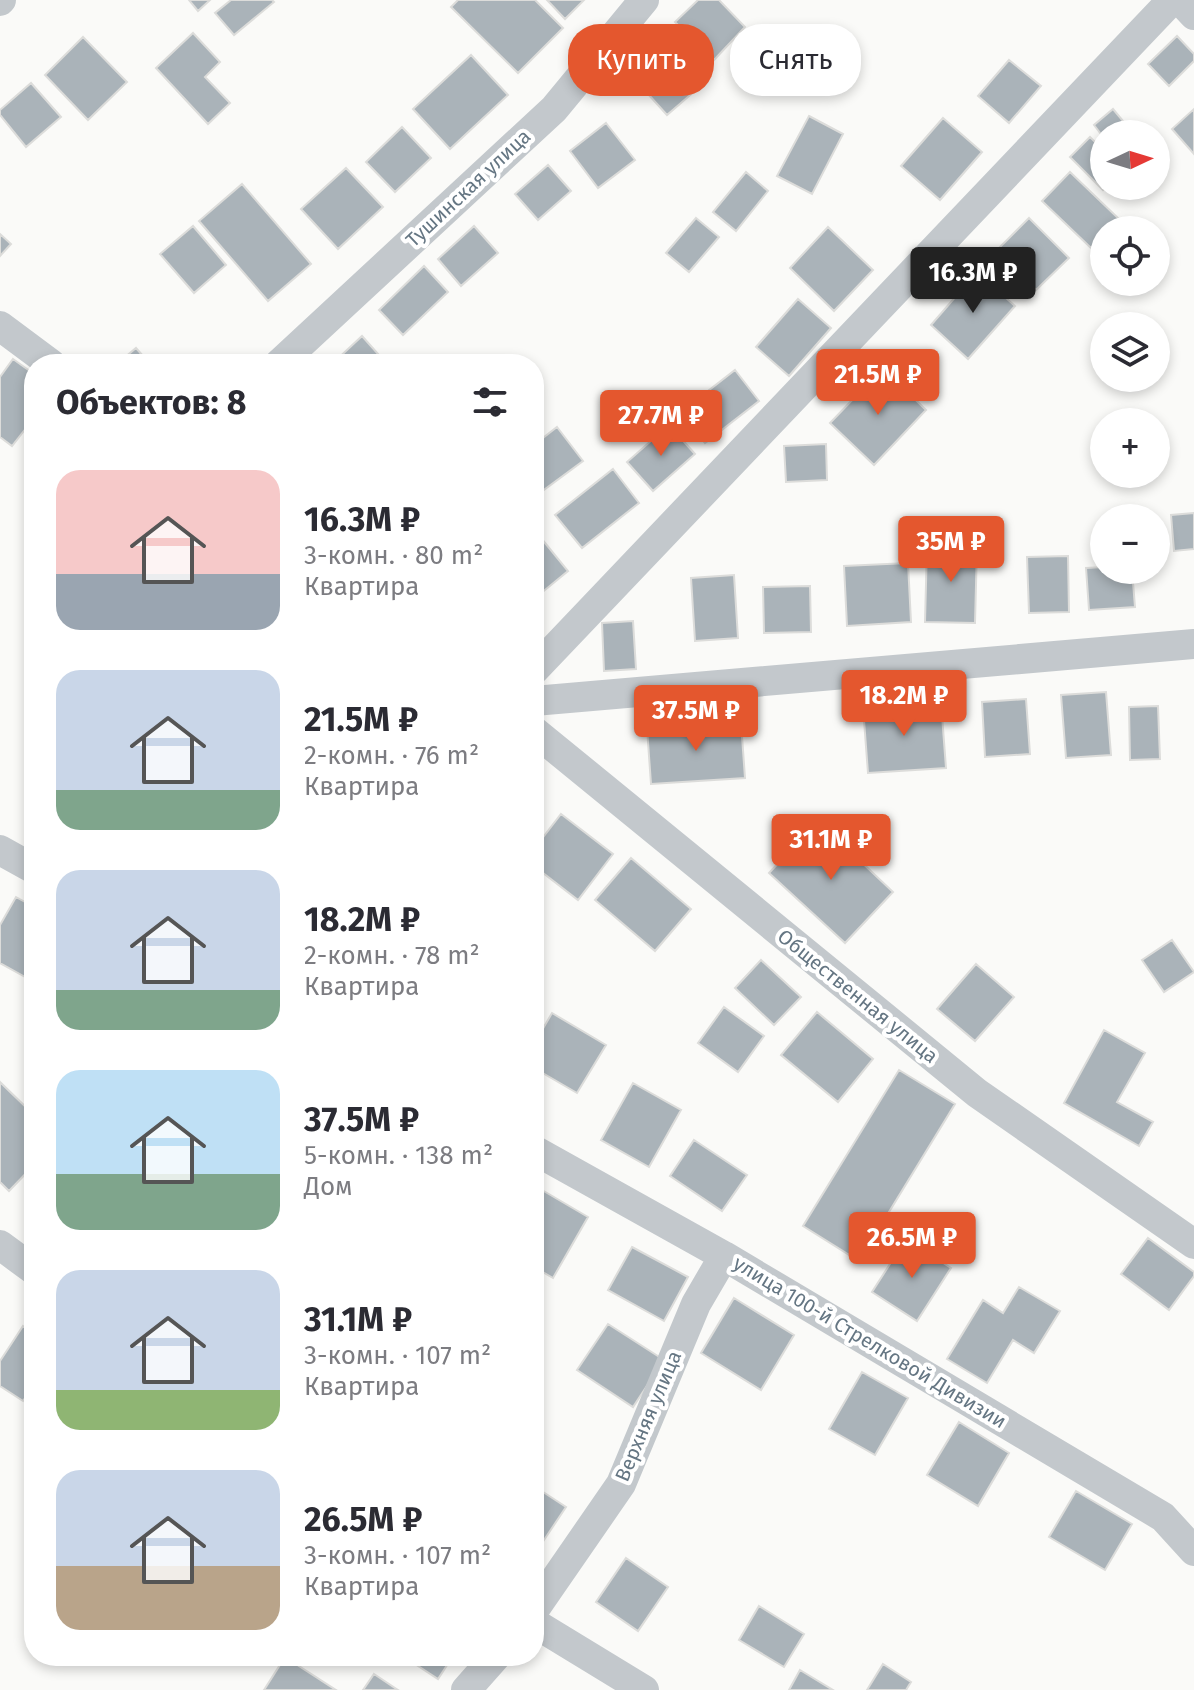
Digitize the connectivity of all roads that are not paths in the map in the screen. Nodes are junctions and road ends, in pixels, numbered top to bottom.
1 (644, 0) edge
2 (1172, 0) edge
3 (1180, 0) edge
4 (1194, 15) edge
5 (0, 326) edge
6 (38, 354) edge
7 (290, 354) edge
8 (1194, 644) edge
9 (544, 659) edge
10 (544, 700) edge
11 (544, 739) edge
12 (0, 850) edge
13 (24, 863) edge
14 (544, 1156) edge
15 (1194, 1244) edge
16 (0, 1245) edge
17 (724, 1256) junction
18 (24, 1263) edge
19 (1194, 1551) edge
20 (544, 1596) edge
21 (544, 1629) edge
22 (487, 1666) edge
23 (466, 1690) edge
24 (644, 1690) edge

1 - 7 street, Тушинская улица
2 - 9 street
3 - 4 street
5 - 6 street
8 - 10 street
11 - 15 street, Общественная улица
12 - 13 street
14 - 17 street, улица 100-й Стрелковой Дивизии
16 - 18 street
17 - 19 street, улица 100-й Стрелковой Дивизии
17 - 20 street, Верхняя улица
21 - 24 street
22 - 23 street

